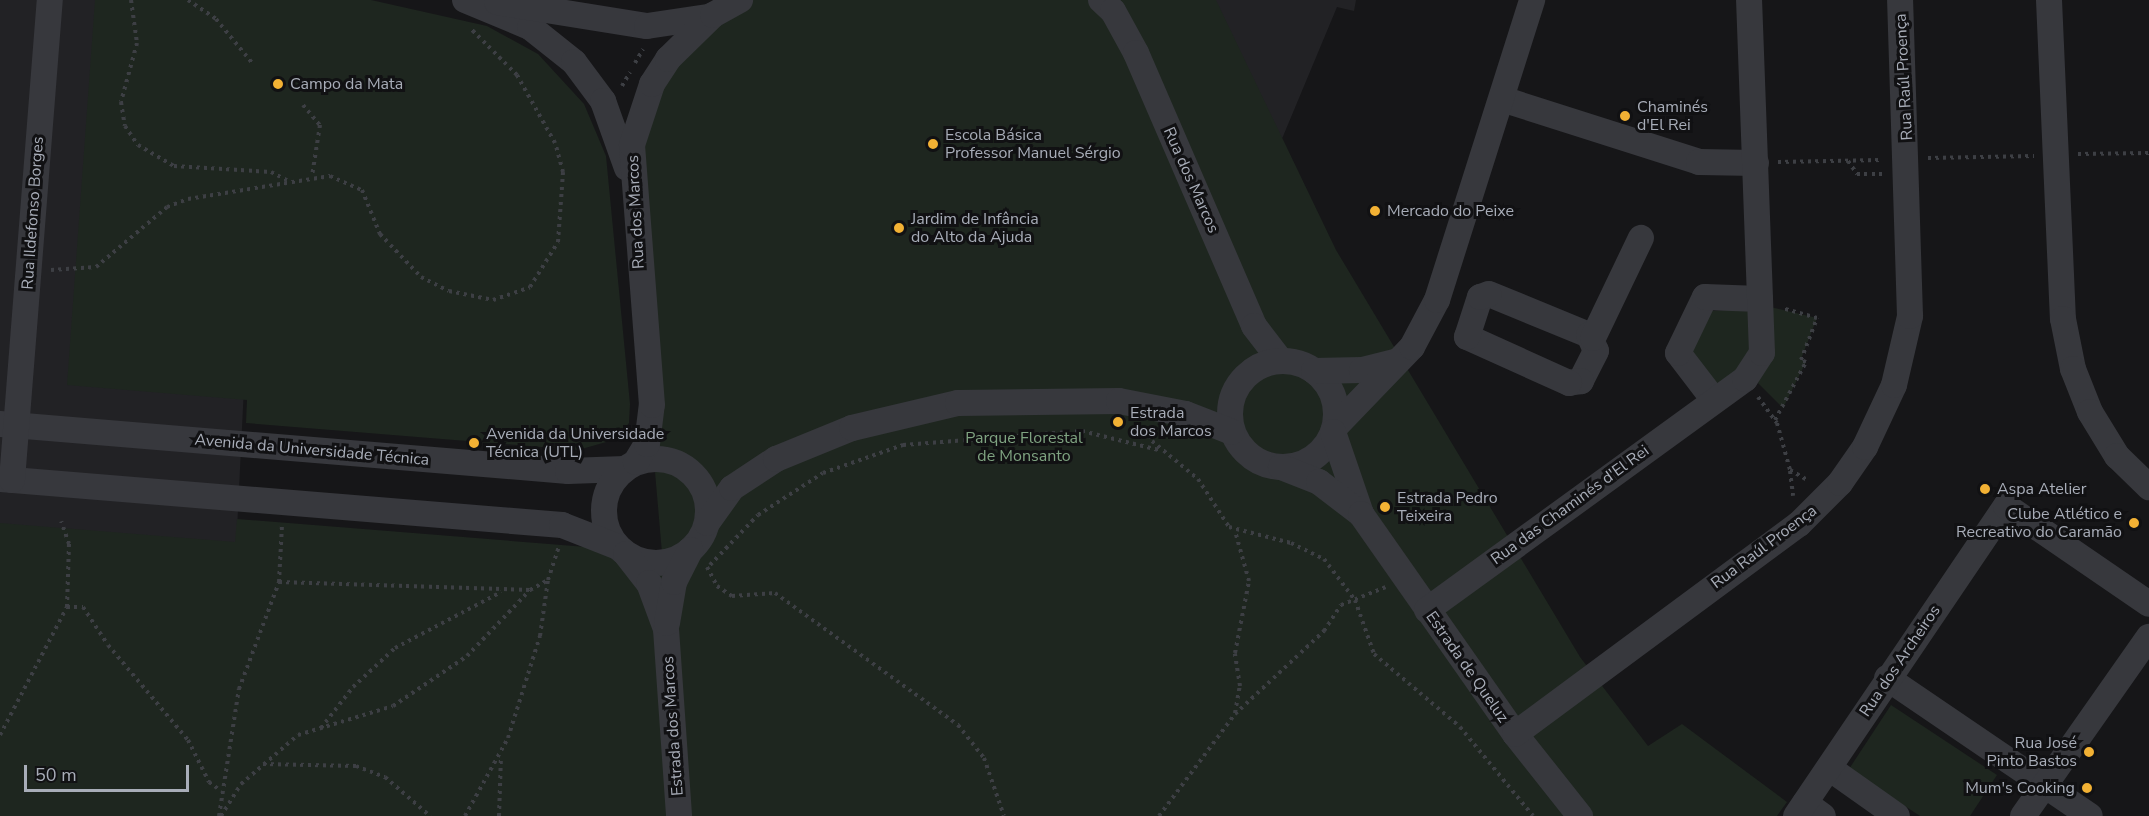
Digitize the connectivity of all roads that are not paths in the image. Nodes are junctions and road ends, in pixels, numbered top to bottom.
1 (50, 0) edge
2 (481, 0) edge
3 (740, 0) edge
4 (1101, 0) edge
5 (1532, 0) edge
6 (1749, 0) edge
7 (1900, 0) edge
8 (2049, 0) edge
9 (464, 11) edge
10 (713, 15) junction
11 (1502, 99) junction
12 (1756, 163) junction
13 (631, 182) junction
14 (1641, 238) dead end
15 (1437, 300) junction
16 (1761, 303) junction
17 (1473, 311) junction
18 (1593, 338) junction
19 (1281, 361) junction
20 (1398, 361) junction
21 (1314, 371) junction
22 (1714, 400) junction
23 (8, 424) edge
24 (1334, 429) junction
25 (1232, 432) junction
26 (630, 466) junction
27 (1281, 467) junction
28 (6, 479) edge
29 (2149, 487) edge
30 (1361, 514) junction
31 (700, 546) junction
32 (621, 550) junction
33 (2149, 604) edge
34 (1426, 610) junction
35 (666, 635) junction
36 (2149, 638) edge
37 (1887, 678) junction
38 (1515, 734) junction
39 (1829, 768) junction
40 (2043, 785) junction
41 (1808, 812) edge
42 (679, 816) edge
43 (1580, 816) edge
44 (1897, 816) edge
45 (2023, 816) edge
46 (2090, 816) edge

1 - 23 street, Rua Ildefonso Borges
2 - 10 street
3 - 10 street, Rua dos Marcos
4 - 19 street, Rua dos Marcos
5 - 11 street
6 - 12 street, Rua das Chaminés d'El Rei
7 - 38 street, Rua Raúl Proença
8 - 29 street
9 - 13 street
10 - 13 street, Rua dos Marcos
11 - 12 street
11 - 15 street
12 - 16 street, Rua das Chaminés d'El Rei
13 - 26 street, Rua dos Marcos
14 - 18 street
15 - 17 street
15 - 20 street
16 - 22 street, Rua das Chaminés d'El Rei
16 - 22 street
17 - 18 street
17 - 18 street
19 - 21 street
19 - 25 street
20 - 21 street
20 - 24 street
21 - 24 street
22 - 34 street, Rua das Chaminés d'El Rei
23 - 26 street, Avenida da Universidade Técnica
23 - 28 street, Rua Ildefonso Borges
24 - 27 street
24 - 30 street, Estrada de Queluz
25 - 27 street
25 - 31 street, Estrada dos Marcos
26 - 31 street
26 - 32 street
27 - 30 street, Estrada de Queluz
28 - 32 street
30 - 34 street, Estrada de Queluz
31 - 32 street
31 - 35 street, Estrada dos Marcos
32 - 35 street, Estrada dos Marcos
33 - 37 street, Rua dos Archeiros
34 - 38 street, Estrada de Queluz
35 - 42 street, Estrada dos Marcos
36 - 40 street
37 - 39 street, Rua dos Archeiros
37 - 40 street
38 - 43 street, Estrada de Queluz
39 - 41 street, Rua dos Archeiros
39 - 44 street
40 - 45 street
40 - 46 street

